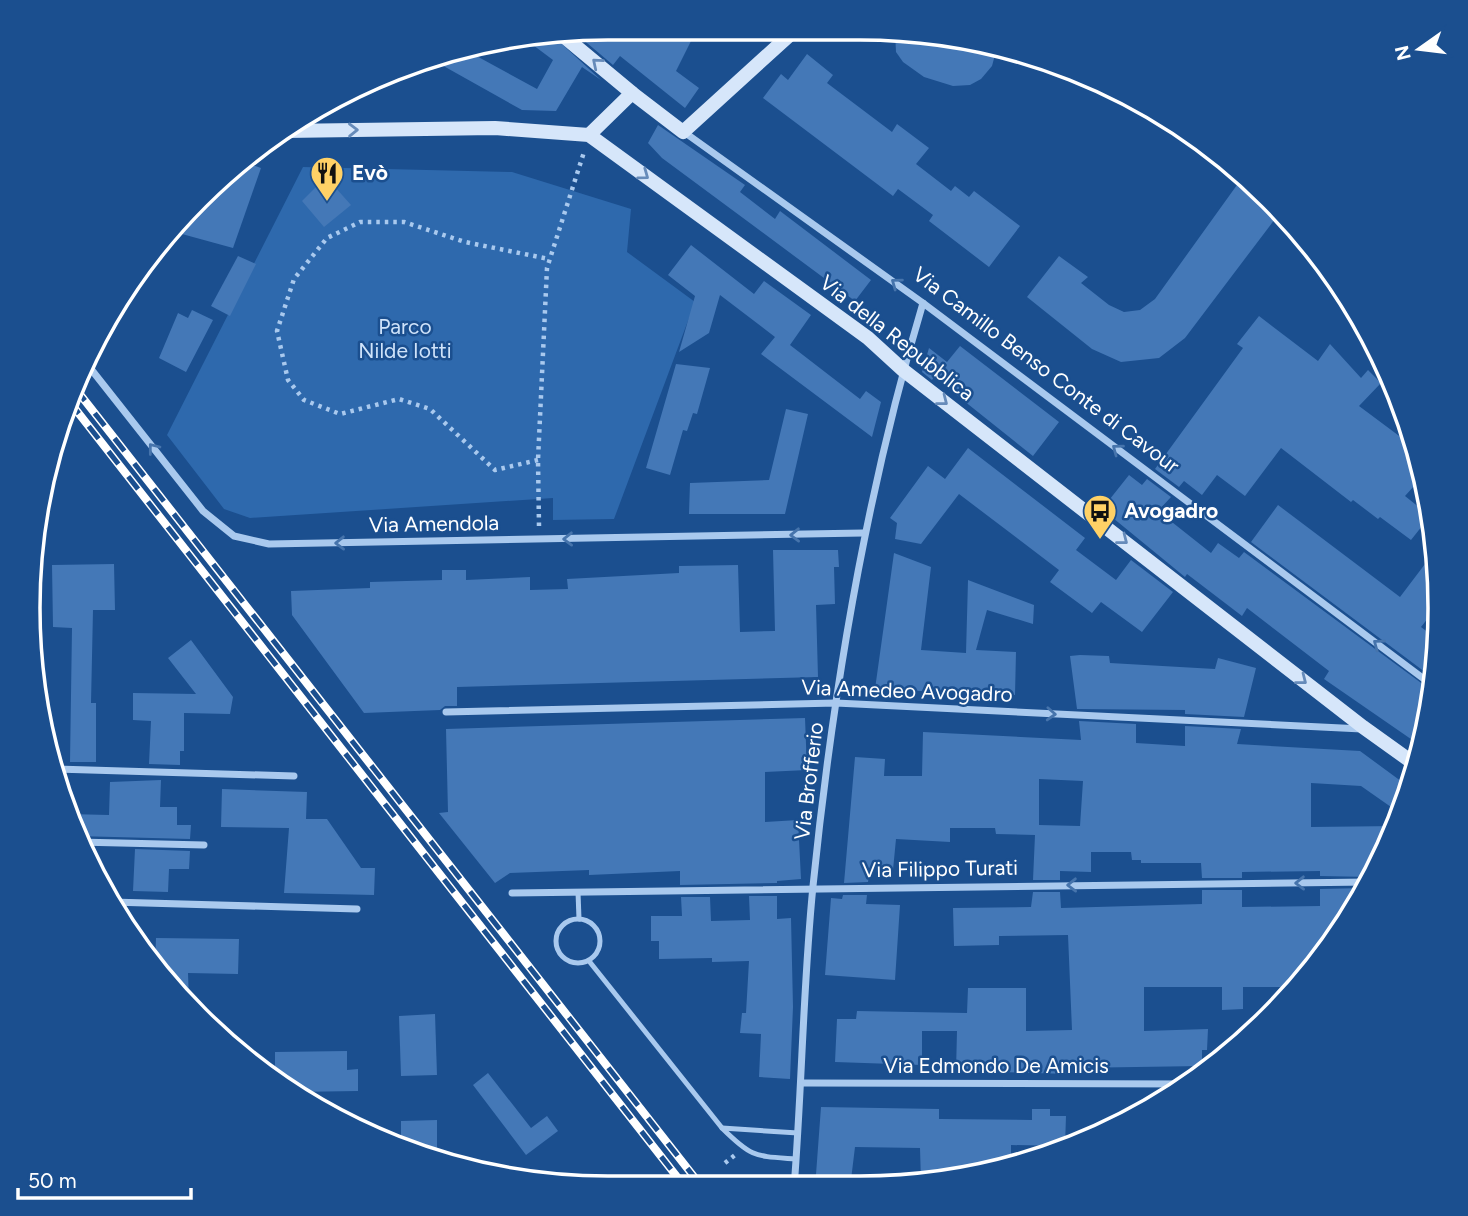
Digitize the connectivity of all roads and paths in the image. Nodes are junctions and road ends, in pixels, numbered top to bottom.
1 (784, 40) edge
2 (570, 41) edge
3 (632, 93) junction
4 (301, 131) edge
5 (683, 132) junction
6 (589, 135) junction
7 (550, 258) junction
8 (923, 303) junction
9 (903, 370) junction
10 (92, 371) edge
11 (538, 460) junction
12 (863, 533) junction
13 (539, 539) junction
14 (1423, 679) edge
15 (836, 703) junction
16 (446, 712) dead end
17 (1366, 729) junction
18 (1407, 759) edge
19 (64, 769) edge
20 (294, 776) dead end
21 (91, 842) edge
22 (204, 845) dead end
23 (1357, 882) edge
24 (813, 887) junction
25 (578, 892) junction
26 (512, 893) dead end
27 (123, 902) edge
28 (357, 909) dead end
29 (579, 919) junction
30 (589, 961) junction
31 (802, 1083) junction
32 (1169, 1084) edge
33 (722, 1128) junction
34 (798, 1133) junction
35 (796, 1159) junction
36 (795, 1176) edge

1 - 5 street
3 -> 2 street, Via Camillo Benso Conte di Cavour
3 - 5 street, Via Camillo Benso Conte di Cavour
3 - 6 street
4 -> 6 street
8 -> 5 street, Via Camillo Benso Conte di Cavour
6 - 7 path
6 -> 9 street, Via della Repubblica
7 - 11 path
7 - 11 path
8 - 9 street, Via Brofferio
14 -> 8 street, Via Camillo Benso Conte di Cavour
9 - 12 street, Via Brofferio
9 -> 17 street, Via della Repubblica
13 -> 10 street, Via Amendola
11 - 13 path
12 -> 13 street, Via Amendola
12 - 15 street, Via Brofferio
15 - 16 street, Via Amedeo Avogadro
15 -> 17 street, Via Amedeo Avogadro
15 - 24 street, Via Brofferio
17 - 18 street, Via della Repubblica
19 - 20 street
21 - 22 street
23 -> 24 street, Via Filippo Turati
24 - 25 street, Via Filippo Turati
24 - 31 street, Via Brofferio
25 - 26 street, Via Filippo Turati
25 - 29 lane
27 - 28 street
29 - 30 lane
29 - 30 lane
30 - 33 lane
31 - 32 street, Via Edmondo De Amicis
31 - 34 street, Via Brofferio
33 - 34 lane
33 - 35 lane
34 - 35 street, Via Brofferio
35 - 36 street, Via Brofferio

